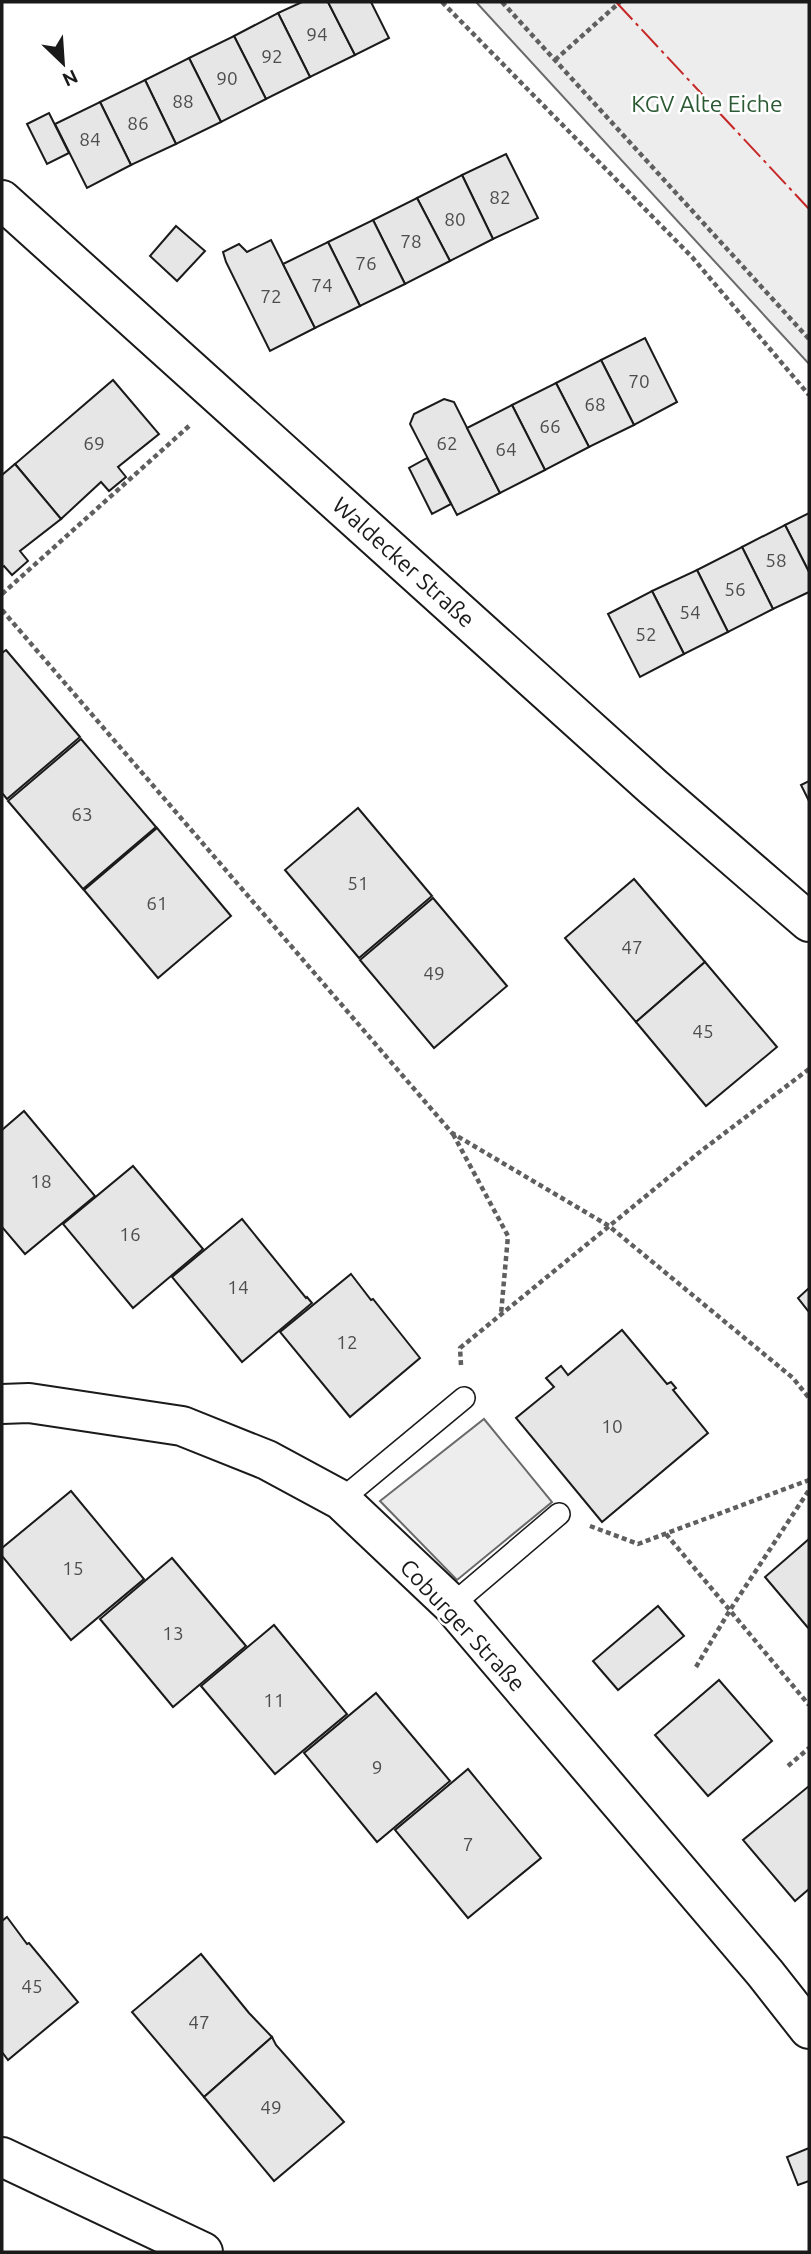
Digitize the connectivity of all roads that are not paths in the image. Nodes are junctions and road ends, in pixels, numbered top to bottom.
1 (2, 200) edge
2 (809, 922) edge
3 (464, 1398) road end
4 (2, 1404) edge
5 (341, 1500) junction
6 (559, 1514) road end
7 (452, 1605) junction
8 (809, 2029) edge
9 (2, 2157) edge
10 (204, 2252) edge

1 - 2 street, Waldecker Straße
3 - 5 lane
4 - 5 street, Coburger Straße
5 - 7 street, Coburger Straße
6 - 7 lane
7 - 8 street, Coburger Straße
9 - 10 street

